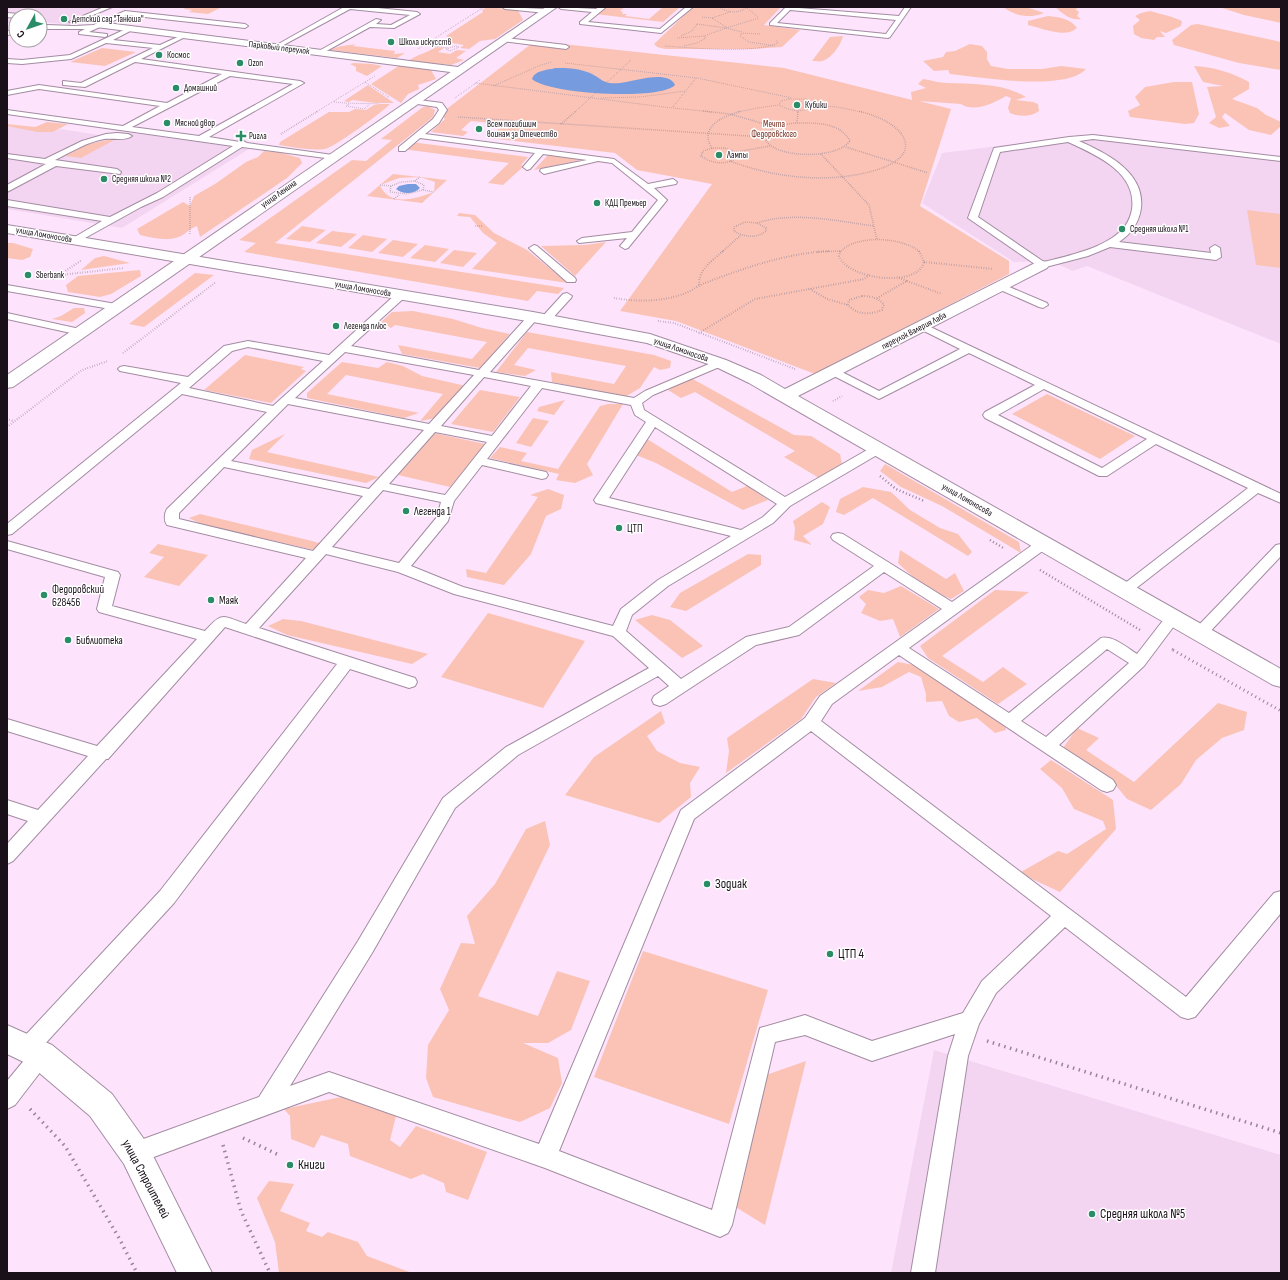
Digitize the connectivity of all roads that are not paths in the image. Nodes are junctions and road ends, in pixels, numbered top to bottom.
1 (109, 7) edge
2 (350, 7) edge
3 (505, 7) edge
4 (561, 7) edge
5 (690, 7) edge
6 (908, 7) edge
7 (526, 8) edge
8 (549, 9) edge
9 (174, 10) dead end
10 (394, 11) junction
11 (599, 12) edge
12 (160, 16) junction
13 (900, 18) junction
14 (56, 20) dead end
15 (72, 22) junction
16 (663, 22) dead end
17 (671, 23) junction
18 (99, 25) junction
19 (369, 25) junction
20 (244, 26) dead end
21 (48, 28) edge
22 (130, 29) junction
23 (184, 36) junction
24 (105, 38) junction
25 (505, 40) junction
26 (161, 47) junction
27 (276, 47) junction
28 (566, 47) dead end
29 (319, 53) junction
30 (133, 60) junction
31 (7, 61) edge
32 (458, 70) junction
33 (230, 73) junction
34 (59, 82) dead end
35 (7, 93) edge
36 (414, 101) junction
37 (169, 105) junction
38 (7, 112) edge
39 (124, 128) junction
40 (419, 136) junction
41 (202, 138) junction
42 (1069, 139) junction
43 (243, 143) junction
44 (402, 149) dead end
45 (541, 151) junction
46 (217, 152) junction
47 (7, 156) edge
48 (333, 157) junction
49 (606, 159) junction
50 (1281, 159) edge
51 (46, 162) junction
52 (55, 163) junction
53 (527, 167) dead end
54 (544, 171) dead end
55 (117, 172) dead end
56 (673, 182) dead end
57 (647, 187) junction
58 (7, 188) edge
59 (7, 203) edge
60 (110, 220) junction
61 (7, 229) edge
62 (635, 234) junction
63 (76, 240) junction
64 (582, 241) dead end
65 (1108, 244) junction
66 (625, 246) dead end
67 (534, 248) dead end
68 (1215, 248) dead end
69 (186, 259) junction
70 (1042, 265) junction
71 (571, 280) dead end
72 (1000, 286) junction
73 (7, 288) edge
74 (400, 296) junction
75 (567, 296) dead end
76 (1043, 305) dead end
77 (116, 307) junction
78 (7, 316) edge
79 (540, 318) junction
80 (922, 326) junction
81 (80, 332) junction
82 (343, 348) junction
83 (968, 349) junction
84 (332, 358) junction
85 (720, 363) junction
86 (124, 368) dead end
87 (834, 372) junction
88 (482, 374) junction
89 (190, 381) junction
90 (7, 383) edge
91 (540, 384) junction
92 (1043, 385) junction
93 (180, 390) junction
94 (785, 396) junction
95 (286, 400) junction
96 (636, 402) junction
97 (275, 410) junction
98 (653, 420) junction
99 (432, 428) junction
100 (1155, 439) junction
101 (495, 440) junction
102 (878, 449) junction
103 (479, 461) junction
104 (222, 463) junction
105 (542, 475) dead end
106 (1257, 487) junction
107 (376, 490) junction
108 (1281, 499) edge
109 (448, 500) junction
110 (786, 503) junction
111 (7, 531) edge
112 (742, 536) junction
113 (838, 537) dead end
114 (1044, 544) junction
115 (7, 545) edge
116 (1281, 548) edge
117 (320, 552) junction
118 (884, 566) junction
119 (402, 568) junction
120 (1125, 590) junction
121 (953, 609) junction
122 (1173, 618) junction
123 (249, 630) junction
124 (618, 632) junction
125 (1200, 633) junction
126 (208, 637) junction
127 (899, 648) junction
128 (347, 662) junction
129 (1139, 662) junction
130 (659, 669) junction
131 (1281, 679) edge
132 (409, 682) dead end
133 (680, 687) junction
134 (660, 700) dead end
135 (1010, 721) junction
136 (811, 722) junction
137 (7, 725) edge
138 (1047, 746) junction
139 (102, 754) junction
140 (1106, 785) dead end
141 (7, 807) edge
142 (42, 818) junction
143 (7, 856) edge
144 (1281, 900) edge
145 (1064, 915) junction
146 (967, 1027) junction
147 (25, 1047) edge
148 (10, 1095) edge
149 (266, 1105) junction
150 (135, 1153) junction
151 (545, 1157) junction
152 (195, 1273) edge
153 (923, 1273) edge

1 - 15 lane
2 - 10 lane
2 - 27 lane
3 - 7 lane
4 - 11 lane
5 - 17 lane
6 - 13 lane
7 - 8 lane
8 - 25 street, улица Ленина
9 - 12 lane
10 - 19 lane
10 - 19 lane
11 - 17 lane
12 - 18 lane
12 - 20 lane
13 - 13 lane
14 - 15 lane
15 - 18 lane
16 - 17 lane
18 - 21 lane
18 - 22 street, Парковый переулок
18 - 24 lane
19 - 29 lane
22 - 23 street, Парковый переулок
22 - 24 lane
23 - 26 lane
23 - 27 street, Парковый переулок
24 - 26 lane
24 - 31 lane
25 - 28 lane
25 - 32 street, улица Ленина
26 - 30 lane
27 - 29 street, Парковый переулок
29 - 32 street, Парковый переулок
30 - 33 lane
30 - 34 lane
32 - 36 street, улица Ленина
33 - 37 lane
33 - 41 lane
35 - 37 lane
36 - 40 lane
36 - 48 street, улица Ленина
37 - 39 lane
38 - 39 lane
39 - 41 lane
40 - 44 lane
40 - 45 lane
41 - 43 lane
42 - 50 lane
42 - 65 lane
42 - 70 lane
43 - 46 lane
43 - 48 lane
45 - 49 lane
45 - 53 lane
46 - 51 lane
46 - 60 lane
47 - 51 lane
48 - 69 street, улица Ленина
49 - 54 lane
49 - 57 lane
51 - 52 lane
52 - 55 lane
52 - 58 lane
56 - 57 lane
57 - 62 lane
59 - 60 lane
60 - 63 lane
61 - 63 street, улица Ломоносова
62 - 64 lane
62 - 66 lane
63 - 69 street, улица Ломоносова
65 - 68 lane
65 - 70 lane
67 - 71 lane
69 - 74 street, улица Ломоносова
69 - 77 street, улица Ленина
70 - 72 street, переулок Валерия Лаба
72 - 76 lane
72 - 80 street, переулок Валерия Лаба
73 - 77 lane
74 - 79 street, улица Ломоносова
74 - 82 lane
75 - 79 lane
77 - 81 street, улица Ленина
78 - 81 lane
79 - 85 street, улица Ломоносова
79 - 88 lane
80 - 83 lane
80 - 87 street, переулок Валерия Лаба
81 - 90 street, улица Ленина
82 - 84 lane
82 - 88 lane
83 - 87 lane
83 - 92 lane
84 - 89 lane
84 - 95 lane
85 - 94 street, улица Ломоносова
85 - 96 lane
86 - 89 lane
87 - 94 street, переулок Валерия Лаба
88 - 91 lane
88 - 99 lane
89 - 93 lane
91 - 96 lane
91 - 101 lane
92 - 100 lane
92 - 100 lane
93 - 97 lane
93 - 111 lane
94 - 102 street, улица Ломоносова
95 - 97 lane
95 - 99 lane
96 - 98 lane
97 - 104 lane
98 - 110 lane
98 - 112 lane
99 - 101 lane
99 - 107 lane
100 - 106 lane
101 - 103 lane
102 - 110 lane
102 - 114 street, улица Ломоносова
103 - 105 lane
103 - 109 lane
104 - 107 lane
104 - 117 lane
106 - 108 lane
106 - 120 lane
107 - 109 lane
107 - 117 lane
109 - 119 lane
110 - 112 lane
112 - 124 lane
113 - 118 lane
114 - 120 street, улица Ломоносова
114 - 121 lane
115 - 126 lane
116 - 125 lane
117 - 119 lane
117 - 123 lane
118 - 121 lane
118 - 133 lane
119 - 124 lane
120 - 122 street, улица Ломоносова
121 - 127 lane
122 - 125 street, улица Ломоносова
122 - 129 lane
123 - 126 lane
123 - 128 lane
124 - 130 lane
125 - 131 street, улица Ломоносова
126 - 139 lane
127 - 135 lane
127 - 136 lane
128 - 132 lane
128 - 147 lane
129 - 135 lane
129 - 138 lane
130 - 133 lane
130 - 149 lane
133 - 134 lane
135 - 138 lane
136 - 145 lane
136 - 151 lane
137 - 139 lane
138 - 140 lane
139 - 142 lane
141 - 142 lane
142 - 143 lane
144 - 145 lane
145 - 146 lane
146 - 151 lane
146 - 153 lane
147 - 148 lane
147 - 150 street, улица Строителей
149 - 150 lane
149 - 151 lane
150 - 152 street, улица Строителей

